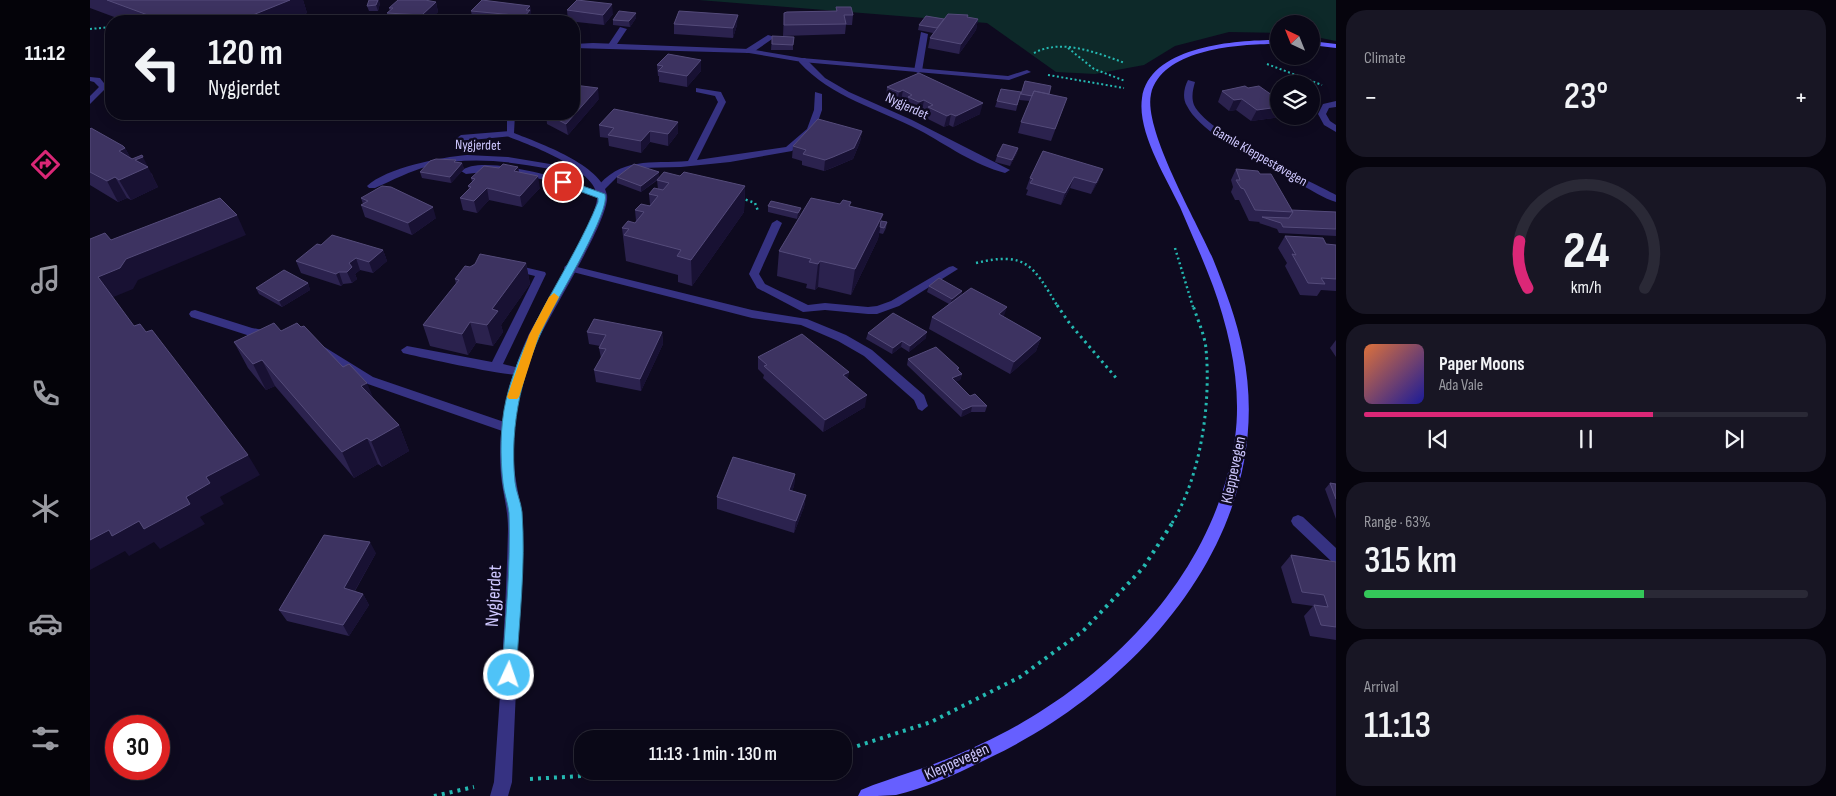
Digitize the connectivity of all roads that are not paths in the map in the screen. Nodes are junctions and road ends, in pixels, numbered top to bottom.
1 (623, 29) edge
2 (924, 34) edge
3 (771, 37) edge
4 (1270, 42) edge
5 (1320, 44) edge
6 (612, 45) junction
7 (580, 46) edge
8 (1336, 46) edge
9 (749, 51) junction
10 (802, 60) junction
11 (918, 71) junction
12 (1027, 72) road end
13 (90, 79) edge
14 (1191, 82) dead end
15 (699, 90) dead end
16 (818, 94) dead end
17 (90, 101) edge
18 (1336, 104) edge
19 (511, 120) edge
20 (1336, 129) edge
21 (510, 134) junction
22 (461, 138) dead end
23 (692, 161) junction
24 (1005, 170) dead end
25 (466, 171) dead end
26 (586, 173) junction
27 (372, 186) dead end
28 (601, 193) junction
29 (1336, 200) edge
30 (777, 223) road end
31 (499, 265) edge
32 (569, 268) junction
33 (953, 269) road end
34 (807, 309) junction
35 (195, 314) dead end
36 (803, 322) junction
37 (278, 337) edge
38 (303, 342) edge
39 (407, 350) dead end
40 (495, 368) junction
41 (520, 372) junction
42 (922, 406) dead end
43 (508, 428) junction
44 (1298, 521) dead end
45 (1336, 556) edge
46 (499, 796) edge
47 (867, 796) edge

1 - 6 street
2 - 11 street
3 - 9 street
4 - 47 main road, Kleppevegen
5 - 8 main road
6 - 7 street, Nygjerdet
6 - 9 street, Nygjerdet
9 - 10 street, Nygjerdet
10 - 11 street, Nygjerdet
10 - 24 street, Nygjerdet
11 - 12 street, Nygjerdet
13 - 17 street
14 - 29 street, Gamle Kleppestøvegen
15 - 23 street
16 - 23 street
18 - 20 street
19 - 21 street, Nygjerdet
21 - 22 street, Nygjerdet
21 - 26 street, Nygjerdet
23 - 28 street
25 - 28 street, Nygjerdet
26 - 27 street, Nygjerdet
26 - 28 street, Nygjerdet
28 - 32 street, Nygjerdet
30 - 34 street
31 - 40 street
32 - 36 street
32 - 41 street, Nygjerdet
33 - 34 street
34 - 36 street
35 - 37 street
36 - 42 street
38 - 43 street
39 - 40 street
40 - 41 street
41 - 43 street, Nygjerdet
43 - 46 street, Nygjerdet
44 - 45 street

